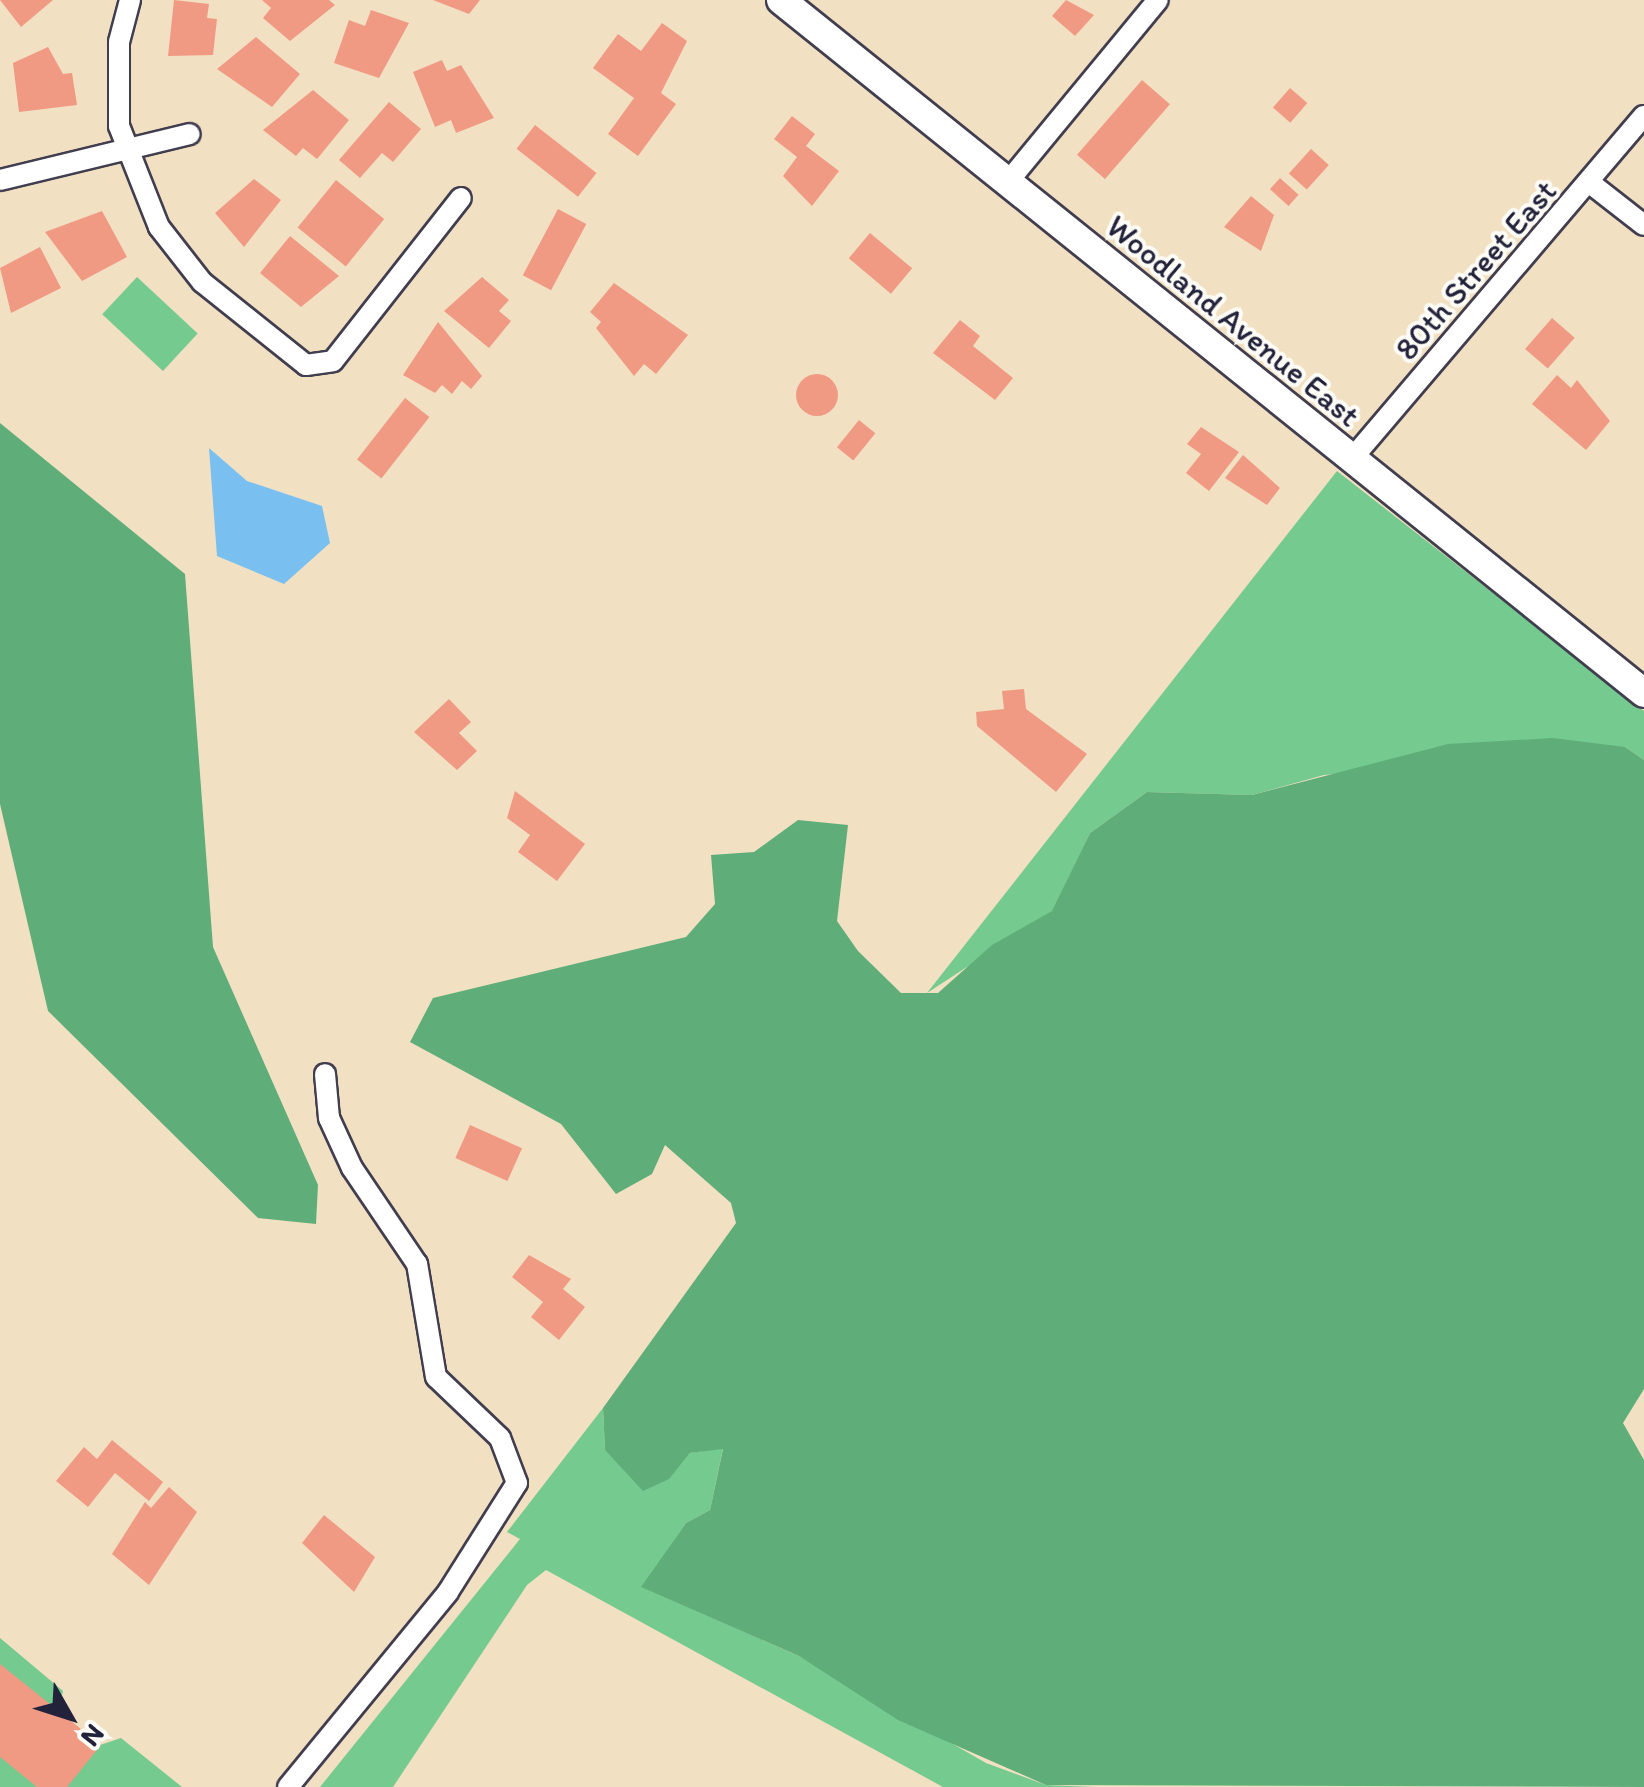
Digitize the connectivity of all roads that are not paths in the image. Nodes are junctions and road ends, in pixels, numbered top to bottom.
1 (130, 0) edge
2 (781, 0) edge
3 (1158, 0) edge
4 (1644, 116) edge
5 (190, 134) dead end
6 (124, 146) junction
7 (0, 180) edge
8 (1590, 183) junction
9 (1007, 184) junction
10 (461, 198) dead end
11 (1644, 225) edge
12 (1350, 460) junction
13 (1644, 693) edge
14 (325, 1074) dead end
15 (288, 1787) edge

1 - 6 street
2 - 9 street, Woodland Avenue East
3 - 9 street
4 - 8 street, 80th Street East
5 - 6 street
6 - 7 street
6 - 10 street
8 - 11 street
8 - 12 street, 80th Street East
9 - 12 street, Woodland Avenue East
12 - 13 street, Woodland Avenue East
14 - 15 street

